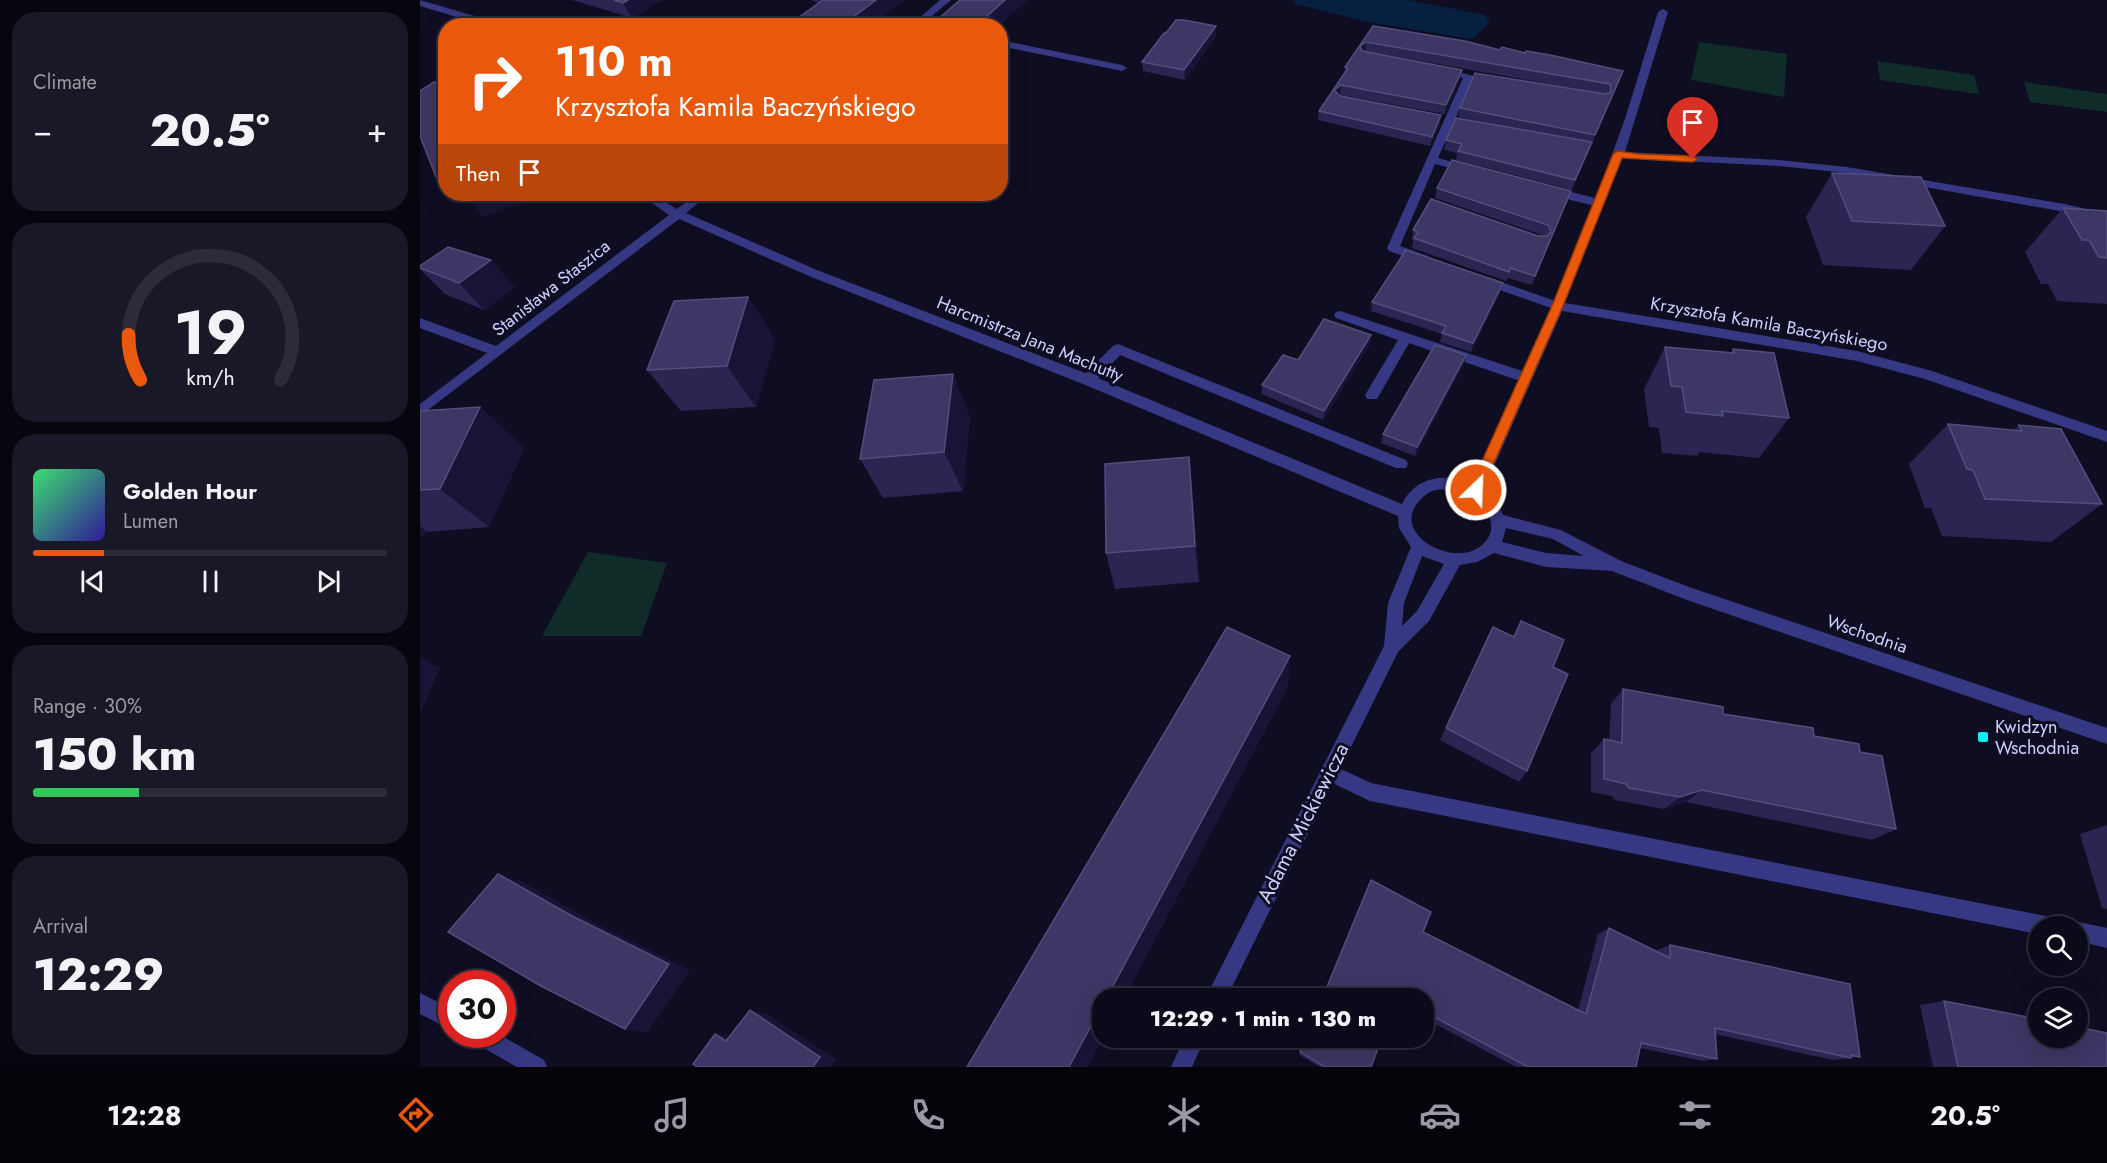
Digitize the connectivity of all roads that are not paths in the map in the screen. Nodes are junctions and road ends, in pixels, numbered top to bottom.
1 (946, 0) edge
2 (420, 3) edge
3 (1663, 12) dead end
4 (472, 18) edge
5 (923, 18) edge
6 (1008, 45) edge
7 (1122, 68) dead end
8 (1435, 69) edge
9 (1618, 154) junction
10 (1432, 160) junction
11 (1488, 174) edge
12 (1543, 189) edge
13 (656, 201) edge
14 (695, 201) edge
15 (1599, 203) junction
16 (677, 214) junction
17 (2107, 218) edge
18 (1437, 264) edge
19 (1470, 275) edge
20 (1557, 306) junction
21 (1340, 315) dead end
22 (420, 323) edge
23 (1406, 338) junction
24 (497, 352) junction
25 (1526, 378) junction
26 (1088, 380) junction
27 (1372, 395) dead end
28 (420, 411) edge
29 (2107, 437) edge
30 (1401, 464) dead end
31 (1476, 490) junction
32 (1405, 512) junction
33 (1499, 520) junction
34 (1419, 546) junction
35 (1492, 546) junction
36 (1454, 561) junction
37 (1616, 566) junction
38 (1392, 647) junction
39 (2107, 736) edge
40 (1328, 772) junction
41 (2028, 922) edge
42 (2088, 934) edge
43 (2107, 938) edge
44 (1220, 988) edge
45 (420, 1003) edge
46 (438, 1013) edge
47 (503, 1048) edge
48 (1190, 1048) edge
49 (537, 1067) edge
50 (1181, 1067) edge

1 - 5 street
2 - 4 street
3 - 9 street
6 - 7 street
8 - 10 street
9 - 15 street
9 - 17 street
10 - 11 street
10 - 18 street
12 - 15 street
13 - 16 street, Harcmistrza Jana Machutty
14 - 16 street, Stanisława Staszica
15 - 20 street
16 - 24 street, Stanisława Staszica
16 - 26 street, Harcmistrza Jana Machutty
19 - 20 street, Krzysztofa Kamila Baczyńskiego
20 - 25 street
20 - 29 street, Krzysztofa Kamila Baczyńskiego
21 - 23 street
22 - 24 street
23 - 25 street
23 - 27 street
24 - 28 street, Stanisława Staszica
25 - 31 street
26 - 30 street
26 - 32 street, Harcmistrza Jana Machutty
31 - 32 street
31 - 33 street
32 - 34 street
33 - 35 street
33 - 37 street, Wschodnia
34 - 36 street
34 - 38 street, Adama Mickiewicza
35 - 36 street
35 - 37 street, Wschodnia
36 - 38 street, Adama Mickiewicza
37 - 39 street, Wschodnia
38 - 40 street, Adama Mickiewicza
40 - 41 street
40 - 44 street, Adama Mickiewicza
42 - 43 street
45 - 46 street
47 - 49 street
48 - 50 street

